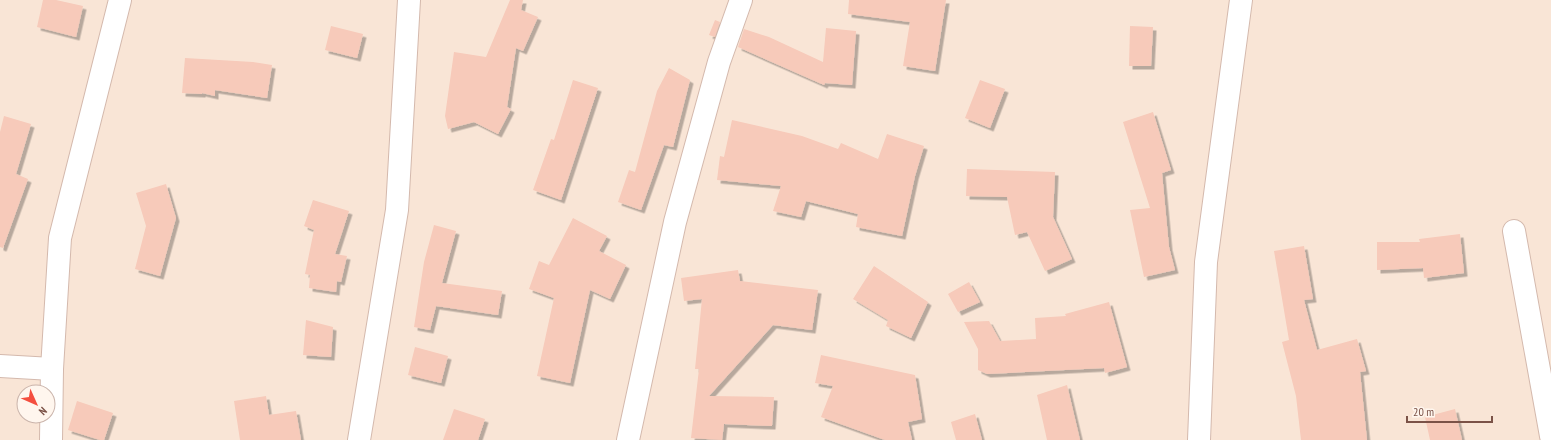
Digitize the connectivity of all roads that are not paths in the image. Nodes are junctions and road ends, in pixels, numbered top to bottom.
1 (120, 0) edge
2 (409, 0) edge
3 (741, 0) edge
4 (1241, 0) edge
5 (1514, 231) dead end
6 (0, 366) edge
7 (52, 369) junction
8 (1551, 436) edge
9 (51, 440) edge
10 (358, 440) edge
11 (628, 440) edge
12 (1199, 440) edge

1 - 7 street
2 - 10 street
3 - 11 street
4 - 12 street
5 - 8 street
6 - 7 street
7 - 9 street

